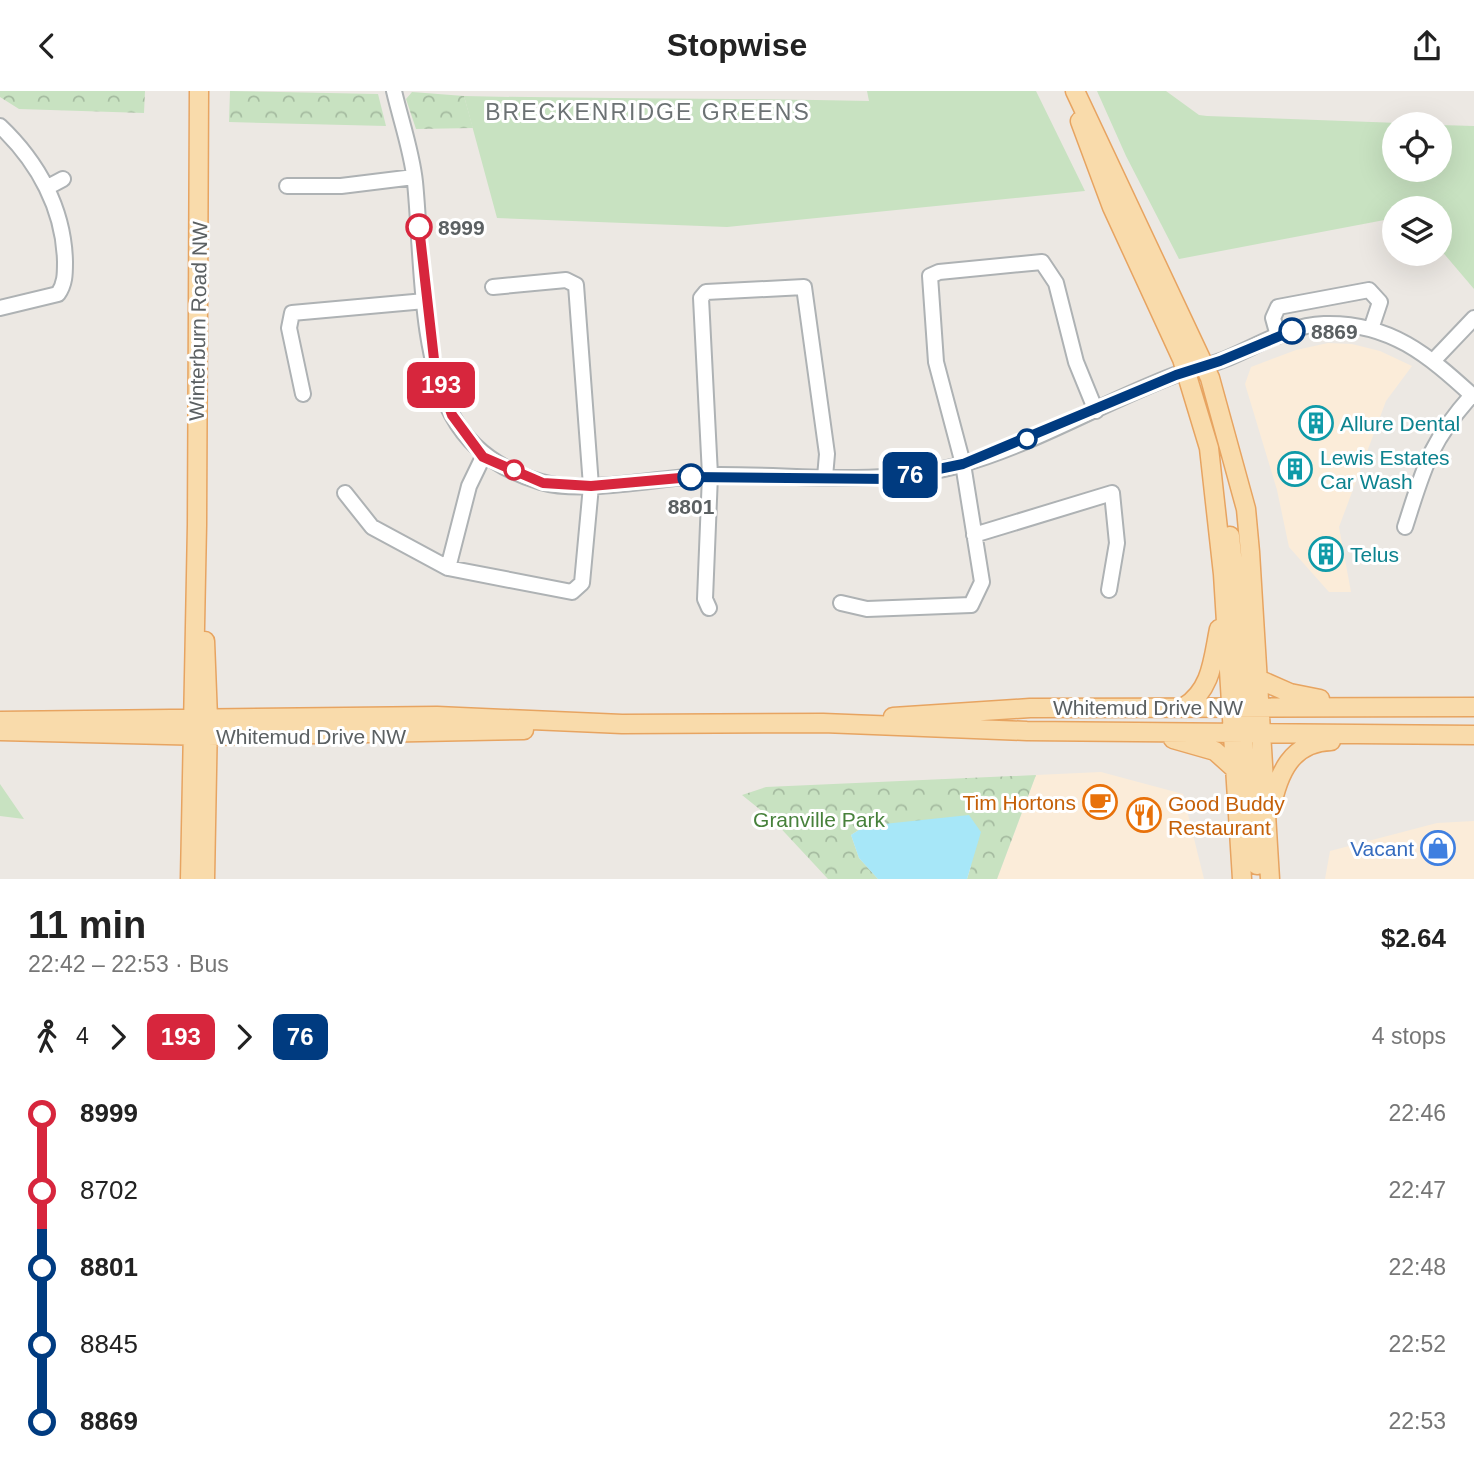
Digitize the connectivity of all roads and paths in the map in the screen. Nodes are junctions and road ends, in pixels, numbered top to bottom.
1 (202, 91) edge
2 (394, 91) edge
3 (1073, 91) edge
4 (0, 126) edge
5 (414, 177) junction
6 (63, 179) dead end
7 (287, 185) dead end
8 (48, 187) junction
9 (493, 287) dead end
10 (425, 301) junction
11 (0, 308) edge
12 (1474, 318) edge
13 (1371, 329) junction
14 (1278, 336) junction
15 (1434, 361) junction
16 (1205, 366) junction
17 (1186, 372) junction
18 (303, 394) dead end
19 (1473, 396) edge
20 (1096, 411) junction
21 (483, 457) junction
22 (963, 464) junction
23 (710, 475) junction
24 (825, 477) junction
25 (591, 486) junction
26 (345, 493) dead end
27 (1217, 501) junction
28 (1405, 527) dead end
29 (974, 535) junction
30 (448, 568) junction
31 (1109, 590) dead end
32 (1225, 598) junction
33 (841, 603) dead end
34 (709, 608) dead end
35 (1258, 679) junction
36 (1184, 707) junction
37 (1347, 707) junction
38 (1474, 707) edge
39 (1244, 718) junction
40 (0, 721) edge
41 (823, 723) junction
42 (199, 727) junction
43 (0, 731) edge
44 (1065, 731) junction
45 (1162, 731) junction
46 (1380, 733) junction
47 (1474, 735) edge
48 (1235, 769) junction
49 (1267, 830) junction
50 (190, 879) edge
51 (205, 879) edge
52 (1242, 879) edge
53 (1259, 879) edge
54 (1270, 879) edge

1 - 42 main road, Winterburn Road NW
2 - 5 street
3 - 16 main road
3 - 17 main road
4 - 8 street
5 - 7 street
5 - 10 street
6 - 8 street
8 - 11 street
9 - 25 street
10 - 18 street
10 - 21 street
12 - 15 street
13 - 14 street
13 - 14 street
13 - 15 street
14 - 16 street
15 - 19 street
16 - 17 street
16 - 35 main road
17 - 20 street
17 - 27 main road
19 - 28 street
20 - 22 street
20 - 22 street
21 - 25 street
21 - 30 street
22 - 24 street
22 - 29 street
23 - 24 street
23 - 24 street
23 - 25 street
23 - 34 street
25 - 30 street
26 - 30 street
27 - 32 main road
27 - 39 main road
29 - 31 street
29 - 33 street
32 - 36 main road
32 - 39 main road
35 - 37 main road
35 - 39 main road
36 - 39 main road, Whitemud Drive NW
36 - 41 main road, Whitemud Drive NW
37 - 38 main road, Whitemud Drive NW
37 - 39 main road, Whitemud Drive NW
39 - 44 main road
39 - 45 main road, Whitemud Drive NW
39 - 46 main road, Whitemud Drive NW
39 - 48 main road
39 - 49 main road
39 - 53 main road
40 - 42 main road, Whitemud Drive NW
41 - 42 main road, Whitemud Drive NW
41 - 44 main road, Whitemud Drive NW
42 - 43 main road, Whitemud Drive NW
42 - 50 main road, Winterburn Road NW
42 - 51 main road, Winterburn Road NW
44 - 45 main road, Whitemud Drive NW
45 - 48 main road
46 - 47 main road, Whitemud Drive NW
46 - 49 main road
48 - 52 main road
49 - 54 main road

